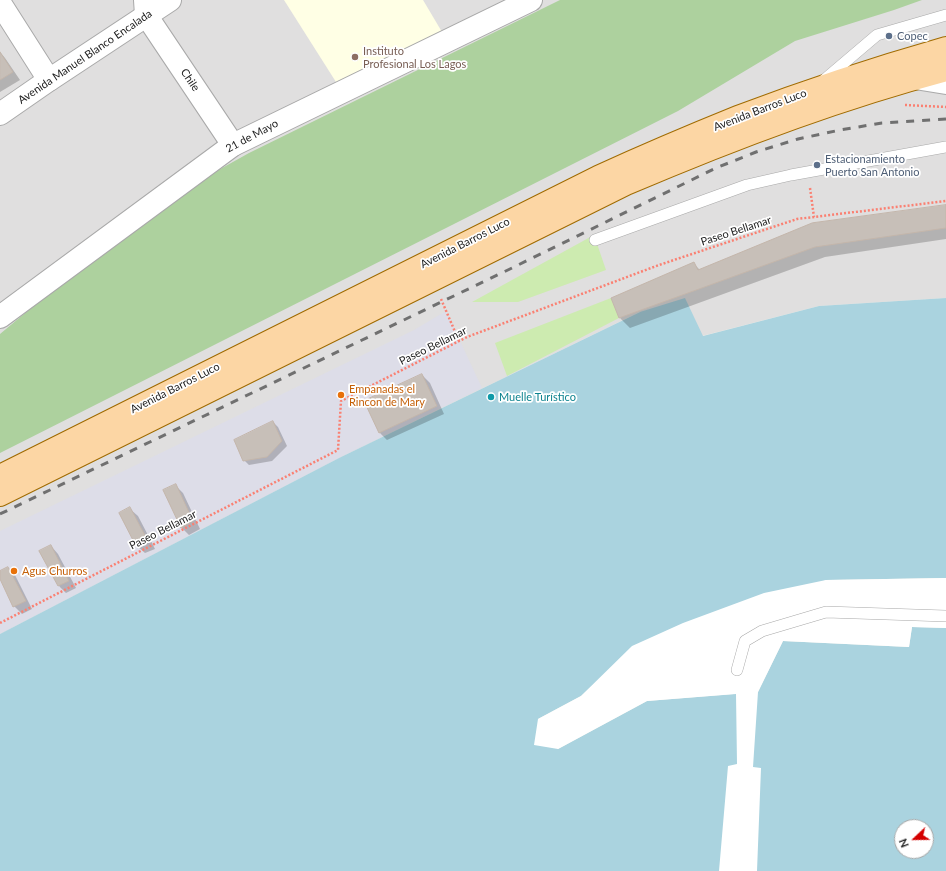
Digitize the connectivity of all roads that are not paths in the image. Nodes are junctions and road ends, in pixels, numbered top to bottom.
1 (170, 0) edge
2 (531, 0) edge
3 (0, 3) edge
4 (146, 8) edge
5 (946, 15) edge
6 (946, 48) edge
7 (946, 70) edge
8 (915, 78) junction
9 (49, 80) junction
10 (946, 83) edge
11 (810, 91) junction
12 (0, 114) edge
13 (233, 145) junction
14 (946, 147) edge
15 (595, 240) dead end
16 (0, 317) edge
17 (0, 476) edge
18 (0, 495) edge
19 (946, 616) edge
20 (737, 670) dead end

1 - 4 street, Avenida Manuel Blanco Encalada
2 - 13 street, 21 de Mayo
3 - 9 street
4 - 9 street, Avenida Manuel Blanco Encalada
4 - 13 street, Chile
5 - 11 lane
6 - 11 main road, Avenida Barros Luco
7 - 8 main road, Avenida Barros Luco
8 - 10 street
8 - 18 main road, Avenida Barros Luco
9 - 12 street, Avenida Manuel Blanco Encalada
11 - 17 main road, Avenida Barros Luco
13 - 16 street, 21 de Mayo
14 - 15 lane
19 - 20 lane

